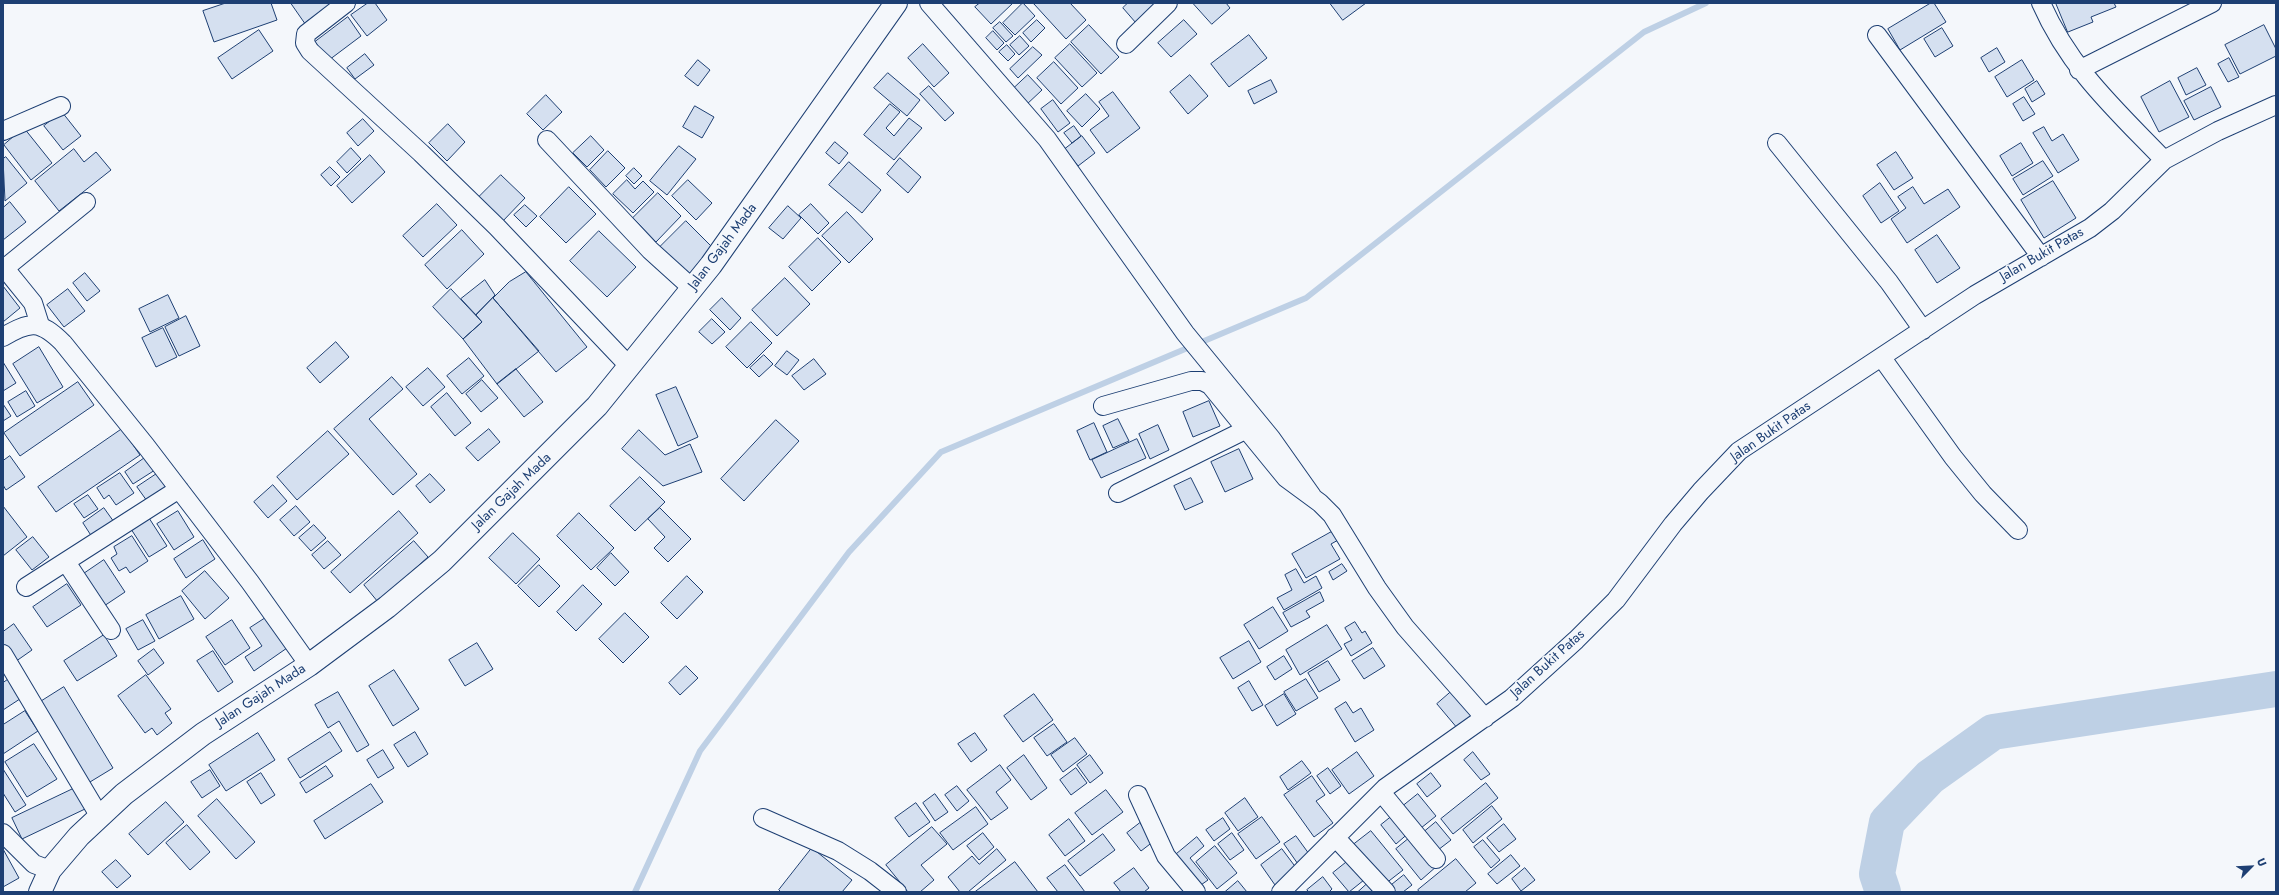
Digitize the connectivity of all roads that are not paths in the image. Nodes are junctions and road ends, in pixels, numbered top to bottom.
1 (346, 3) edge
2 (896, 3) edge
3 (929, 3) edge
4 (1168, 3) edge
5 (2040, 3) edge
6 (2212, 3) edge
7 (1877, 34) dead end
8 (1126, 44) dead end
9 (2079, 70) junction
10 (2276, 105) edge
11 (62, 106) dead end
12 (3, 131) edge
13 (547, 140) dead end
14 (1777, 143) dead end
15 (2164, 160) junction
16 (86, 202) dead end
17 (2041, 257) junction
18 (4, 267) edge
19 (692, 288) junction
20 (40, 325) junction
21 (1923, 330) junction
22 (3, 337) edge
23 (1882, 358) junction
24 (630, 367) junction
25 (1103, 406) dead end
26 (1247, 429) junction
27 (179, 489) junction
28 (1118, 493) dead end
29 (1312, 496) junction
30 (2018, 530) dead end
31 (66, 562) junction
32 (26, 587) dead end
33 (110, 630) dead end
34 (3, 654) edge
35 (309, 665) junction
36 (1485, 718) junction
37 (1381, 792) junction
38 (1138, 795) dead end
39 (100, 817) junction
40 (763, 818) dead end
41 (3, 833) edge
42 (1335, 837) junction
43 (1436, 859) dead end
44 (50, 870) junction
45 (40, 892) edge
46 (897, 892) edge
47 (1196, 892) edge
48 (1281, 892) edge
49 (1386, 892) edge

1 - 24 street
2 - 19 highway, Jalan Gajah Mada
3 - 29 street
4 - 8 street
5 - 9 street
6 - 9 street
7 - 17 street
9 - 15 street
10 - 15 street, Jalan Bukit Patas
11 - 12 street
13 - 19 street
14 - 21 street
15 - 17 street, Jalan Bukit Patas
16 - 18 street
17 - 21 street, Jalan Bukit Patas
18 - 20 street
19 - 24 highway, Jalan Gajah Mada
20 - 22 street
20 - 27 street
21 - 23 street, Jalan Bukit Patas
23 - 30 street
23 - 36 street, Jalan Bukit Patas
24 - 35 highway, Jalan Gajah Mada
25 - 26 street
26 - 28 street
26 - 29 street
27 - 31 street
27 - 35 street
29 - 36 street
31 - 32 street
31 - 33 street
34 - 39 street
35 - 39 highway, Jalan Gajah Mada
36 - 37 street, Jalan Bukit Patas
37 - 42 street, Jalan Bukit Patas
37 - 43 street
38 - 47 street
39 - 44 highway, Jalan Gajah Mada
40 - 46 street
41 - 44 street
42 - 48 street, Jalan Bukit Patas
42 - 49 street
44 - 45 highway, Jalan Gajah Mada

